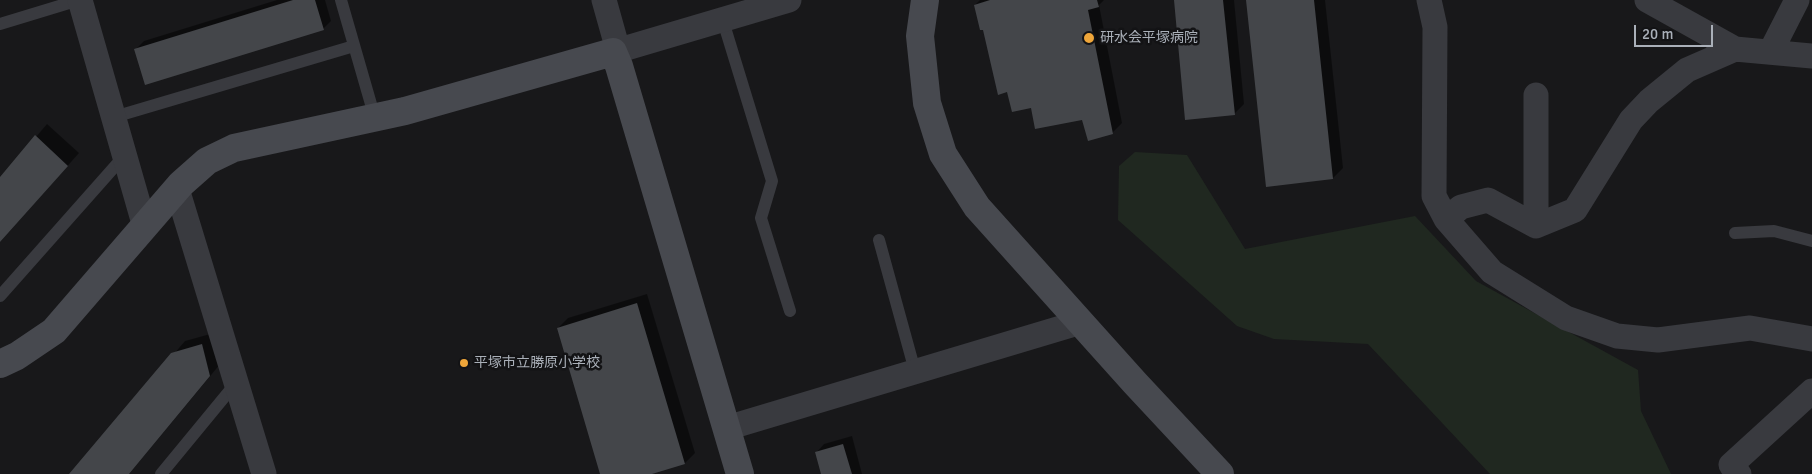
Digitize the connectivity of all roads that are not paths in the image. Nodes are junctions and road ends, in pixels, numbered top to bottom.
1 (80, 0) edge
2 (341, 0) edge
3 (604, 0) edge
4 (789, 0) edge
5 (925, 0) edge
6 (1429, 0) edge
7 (1647, 0) edge
8 (1797, 0) edge
9 (723, 20) junction
10 (0, 24) edge
11 (354, 46) junction
12 (1735, 49) junction
13 (615, 51) junction
14 (1771, 51) junction
15 (1812, 56) edge
16 (1536, 94) dead end
17 (114, 117) junction
18 (375, 118) junction
19 (125, 156) junction
20 (177, 189) junction
21 (1446, 219) junction
22 (1536, 226) junction
23 (145, 227) junction
24 (1735, 233) dead end
25 (879, 240) dead end
26 (1812, 241) edge
27 (0, 296) edge
28 (790, 311) dead end
29 (1081, 322) junction
30 (1812, 339) edge
31 (0, 364) edge
32 (915, 371) junction
33 (236, 383) junction
34 (1812, 391) edge
35 (727, 428) junction
36 (161, 474) edge
37 (264, 474) edge
38 (740, 474) edge
39 (1220, 474) edge
40 (1739, 474) edge

1 - 10 lane
1 - 17 street
2 - 11 lane
3 - 13 street
4 - 9 street
5 - 29 street
6 - 21 street
7 - 12 street
8 - 14 street
9 - 13 street
9 - 28 lane
11 - 17 lane
11 - 18 lane
12 - 14 street
12 - 22 street
13 - 18 street
13 - 35 street
14 - 15 street
16 - 22 street
17 - 19 street
18 - 20 street
19 - 23 street
19 - 27 lane
20 - 23 street
20 - 33 street
21 - 22 street
21 - 30 street
23 - 31 street
24 - 26 lane
25 - 32 lane
29 - 32 street
29 - 39 street
32 - 35 street
33 - 36 lane
33 - 37 street
34 - 40 street
35 - 38 street

